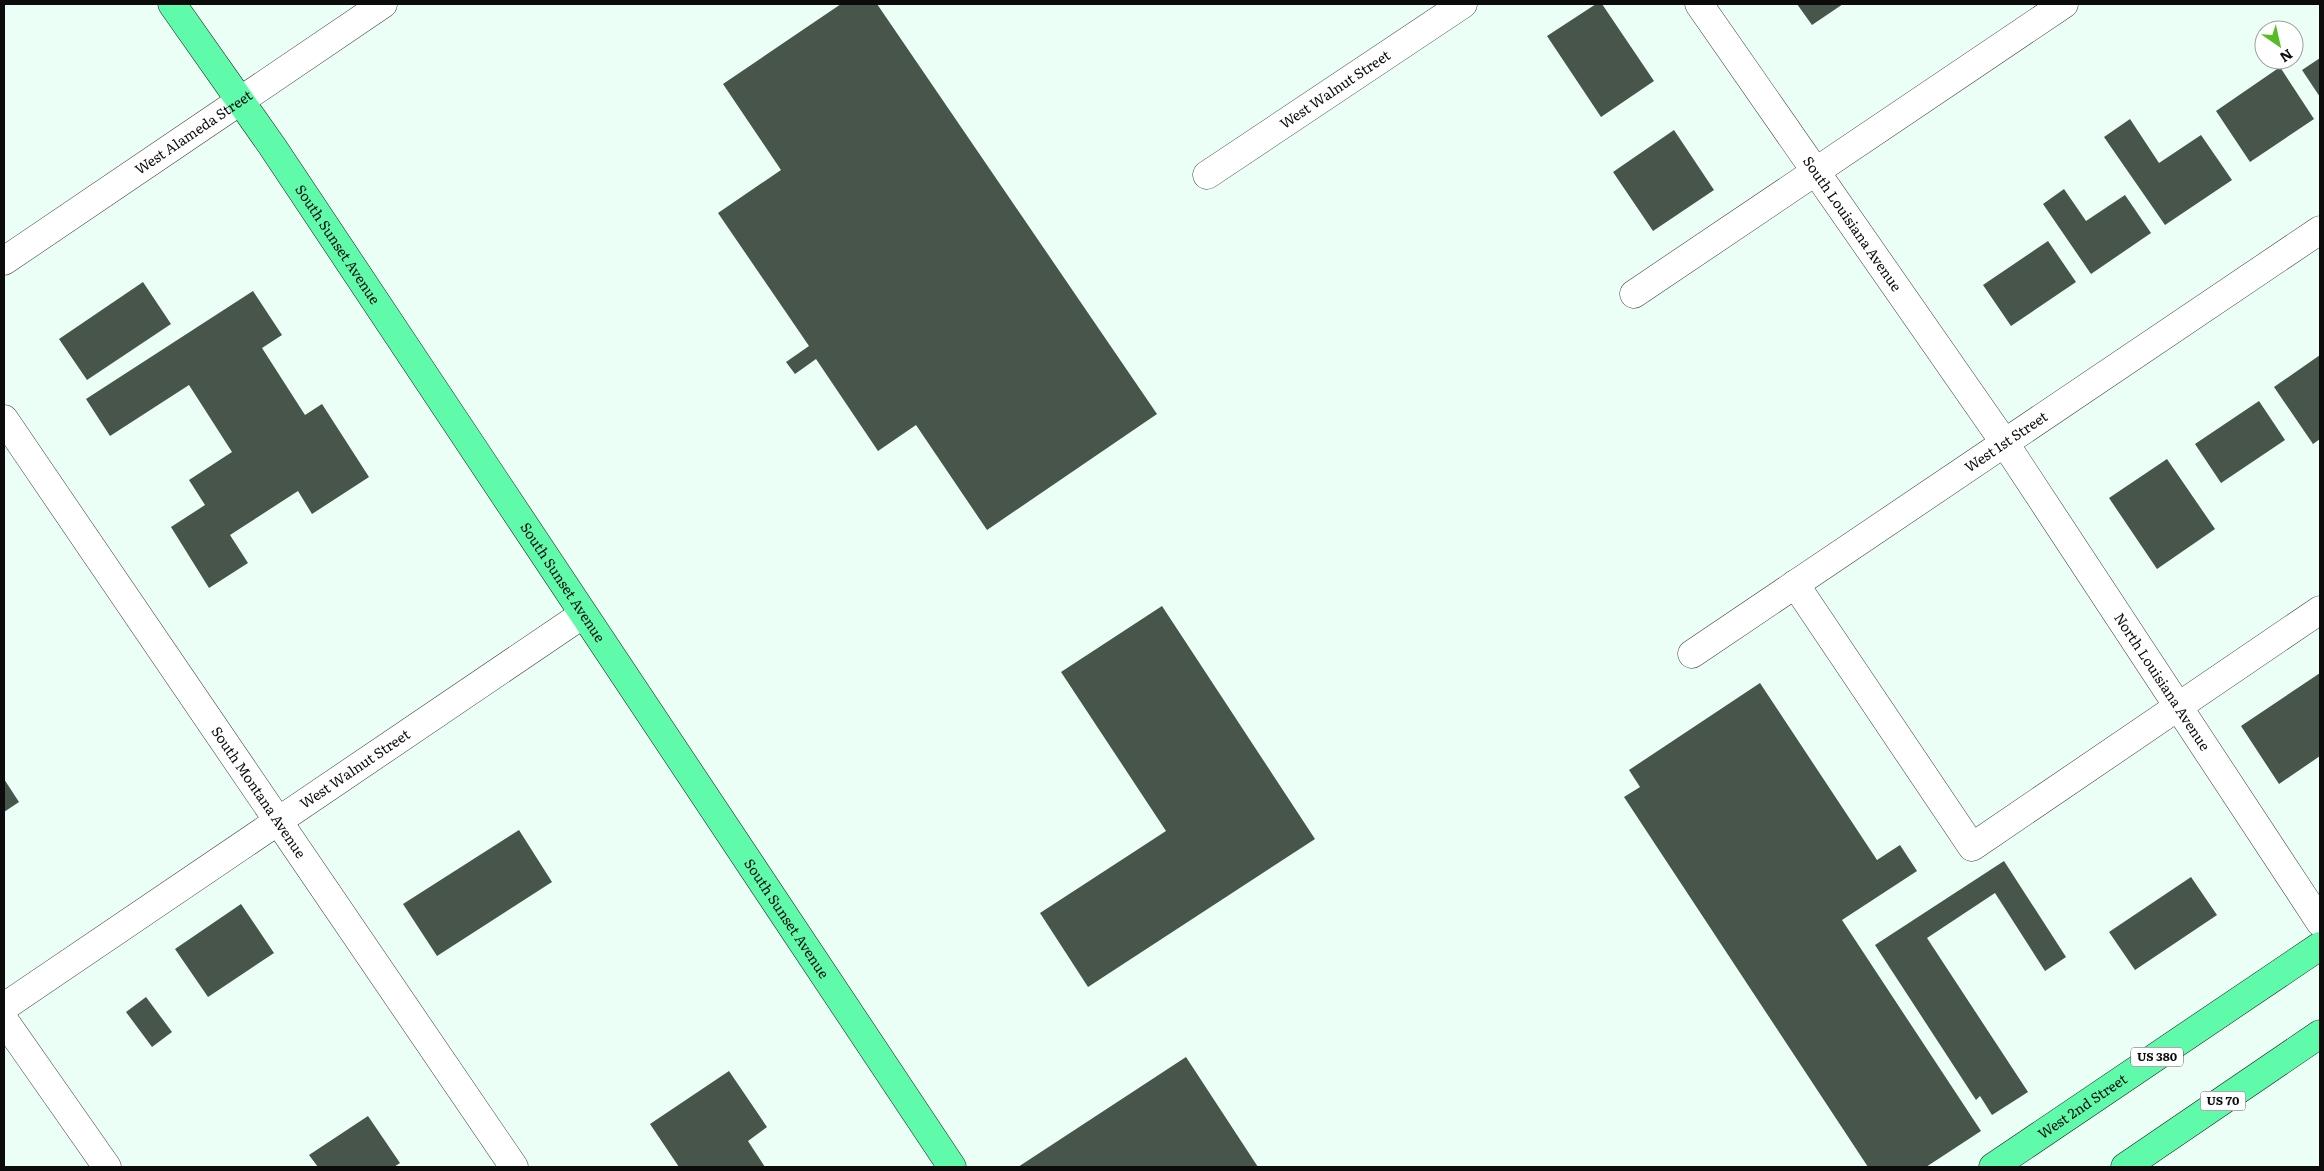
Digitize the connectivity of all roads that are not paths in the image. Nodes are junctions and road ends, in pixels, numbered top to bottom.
1 (172, 4) edge
2 (383, 4) edge
3 (1463, 4) edge
4 (1699, 4) edge
5 (2064, 4) edge
6 (240, 100) junction
7 (1816, 172) junction
8 (1208, 175) dead end
9 (2320, 230) edge
10 (4, 261) edge
11 (1634, 294) dead end
12 (4, 419) edge
13 (2004, 442) junction
14 (1795, 584) junction
15 (2320, 610) edge
16 (582, 615) junction
17 (1692, 654) dead end
18 (2178, 708) junction
19 (279, 820) junction
20 (2320, 922) edge
21 (2320, 946) edge
22 (4, 1007) edge
23 (4, 1020) edge
24 (2320, 1034) edge
25 (948, 1166) edge
26 (107, 1167) edge
27 (514, 1167) edge
28 (1993, 1167) edge
29 (2125, 1167) edge

1 - 6 main road, South Sunset Avenue
2 - 6 street, West Alameda Street
3 - 8 street, West Walnut Street
4 - 7 street, South Louisiana Avenue
5 - 7 street
6 - 10 street, West Alameda Street
6 - 16 main road, South Sunset Avenue
7 - 11 street
7 - 13 street, South Louisiana Avenue
9 - 13 street, West 1st Street
12 - 19 street, South Montana Avenue
13 - 14 street, West 1st Street
13 - 18 street, North Louisiana Avenue
14 - 17 street, West 1st Street
14 - 18 street
15 - 18 street
16 - 19 street, West Walnut Street
16 - 25 main road, South Sunset Avenue
18 - 20 street, North Louisiana Avenue
19 - 22 street, West Walnut Street
19 - 27 street, South Montana Avenue
21 - 28 main road, West 2nd Street / US 380
23 - 26 street
24 - 29 main road, US 70

